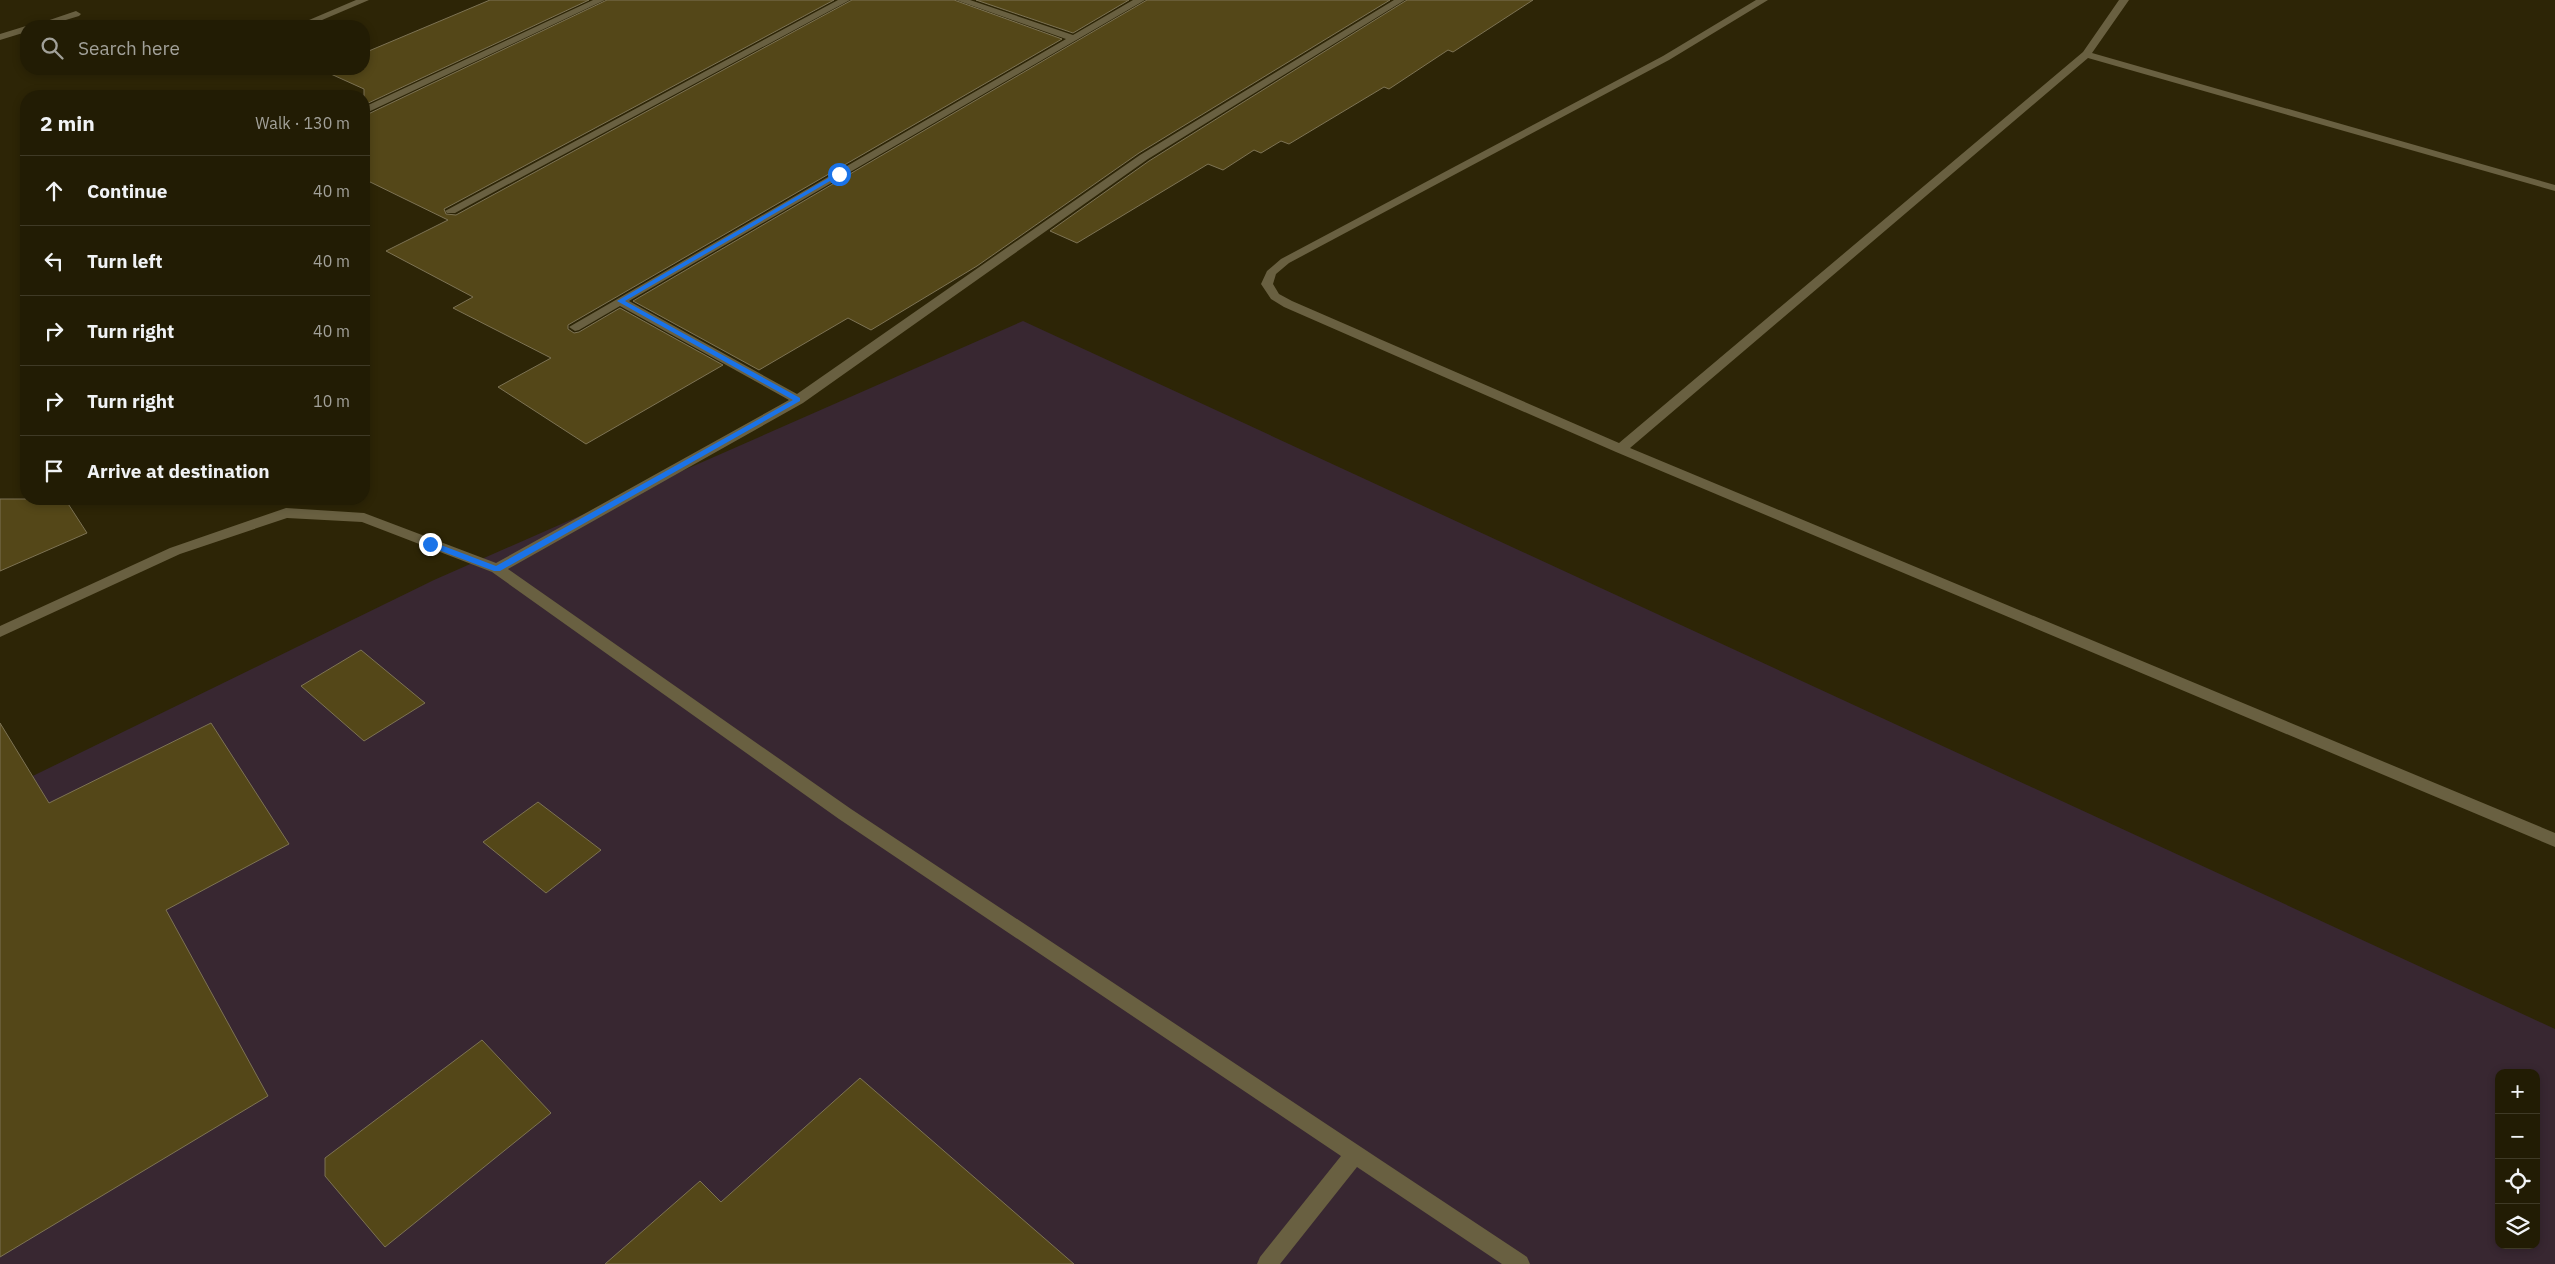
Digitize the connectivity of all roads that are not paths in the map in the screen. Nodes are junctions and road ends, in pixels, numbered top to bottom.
1 (364, 0) edge
2 (600, 0) edge
3 (845, 0) edge
4 (961, 0) edge
5 (1140, 0) edge
6 (1400, 0) edge
7 (1763, 0) edge
8 (2124, 0) edge
9 (76, 14) dead end
10 (56, 20) edge
11 (315, 20) edge
12 (20, 31) edge
13 (0, 37) edge
14 (1074, 38) junction
15 (2086, 54) junction
16 (370, 108) edge
17 (2555, 188) edge
18 (451, 211) dead end
19 (620, 301) junction
20 (575, 327) dead end
21 (798, 400) junction
22 (1621, 449) junction
23 (497, 569) junction
24 (0, 632) edge
25 (2555, 840) edge
26 (1355, 1154) junction
27 (1267, 1264) edge
28 (1520, 1264) edge

1 - 11 street
2 - 16 street
3 - 18 street
4 - 14 street
5 - 14 street
6 - 21 street
7 - 22 street
8 - 15 street
9 - 10 street
12 - 13 street
14 - 19 street
15 - 17 street
15 - 22 street
19 - 20 street
19 - 21 street
21 - 23 street
22 - 25 street
23 - 24 street
23 - 26 street
26 - 27 street
26 - 28 street

